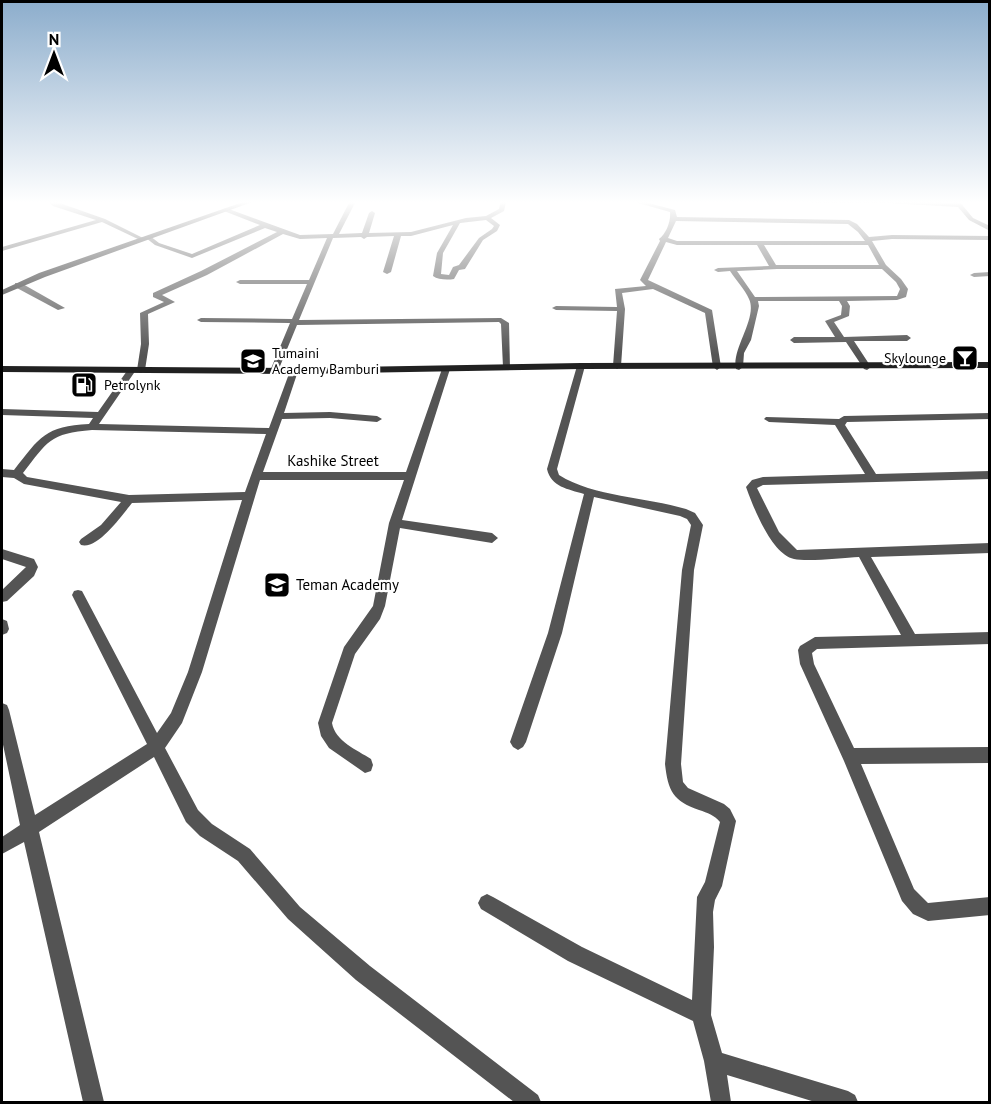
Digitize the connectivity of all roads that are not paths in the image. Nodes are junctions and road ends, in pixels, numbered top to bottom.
1 (106, 253) edge
2 (182, 253) edge
3 (200, 253) edge
4 (243, 253) edge
5 (326, 253) edge
6 (393, 253) edge
7 (440, 253) edge
8 (472, 253) edge
9 (656, 253) edge
10 (765, 253) edge
11 (877, 253) edge
12 (774, 267) junction
13 (886, 267) junction
14 (732, 269) junction
15 (718, 270) dead end
16 (387, 272) dead end
17 (990, 274) edge
18 (974, 275) dead end
19 (240, 282) dead end
20 (313, 282) junction
21 (18, 285) junction
22 (654, 287) junction
23 (2, 292) edge
24 (842, 298) junction
25 (753, 299) junction
26 (61, 308) dead end
27 (556, 308) dead end
28 (621, 309) junction
29 (201, 320) dead end
30 (295, 322) junction
31 (907, 338) dead end
32 (844, 339) junction
33 (794, 340) dead end
34 (990, 365) edge
35 (581, 366) junction
36 (617, 366) junction
37 (507, 367) junction
38 (717, 367) junction
39 (739, 367) junction
40 (867, 367) junction
41 (2, 369) edge
42 (446, 369) junction
43 (136, 370) junction
44 (274, 371) junction
45 (294, 371) junction
46 (2, 412) edge
47 (100, 415) junction
48 (278, 416) junction
49 (990, 416) edge
50 (377, 419) dead end
51 (769, 419) dead end
52 (841, 422) junction
53 (92, 427) junction
54 (273, 430) junction
55 (2, 473) edge
56 (17, 474) junction
57 (990, 475) edge
58 (256, 476) junction
59 (410, 476) junction
60 (872, 477) junction
61 (590, 491) junction
62 (249, 496) junction
63 (129, 499) junction
64 (395, 523) junction
65 (492, 538) dead end
66 (85, 542) dead end
67 (990, 548) edge
68 (863, 553) junction
69 (2, 554) edge
70 (78, 595) dead end
71 (2, 597) edge
72 (990, 638) edge
73 (912, 640) junction
74 (2, 710) edge
75 (518, 742) dead end
76 (156, 747) junction
77 (990, 755) edge
78 (850, 756) junction
79 (365, 765) dead end
80 (29, 827) junction
81 (2, 846) edge
82 (487, 903) dead end
83 (990, 906) edge
84 (701, 1015) junction
85 (714, 1061) junction
86 (93, 1102) edge
87 (531, 1102) edge
88 (721, 1102) edge
89 (848, 1102) edge

1 - 21 main road
2 - 3 street
4 - 43 street
5 - 20 street
6 - 16 street
7 - 8 street
9 - 22 street
10 - 12 street
11 - 13 street
12 - 13 street
12 - 14 street
13 - 24 street
14 - 15 street
14 - 25 street
17 - 18 street
19 - 20 street
20 - 30 street
21 - 23 main road
21 - 26 street
22 - 28 street
22 - 38 street
24 - 25 street
24 - 32 street
25 - 39 street
27 - 28 street
28 - 36 street
29 - 30 street
30 - 37 street
30 - 44 street
31 - 32 street
32 - 33 street
32 - 40 street
34 - 40 main road
35 - 36 main road
35 - 37 main road
35 - 61 street
36 - 38 main road
37 - 42 main road
38 - 39 main road
39 - 40 main road
41 - 43 main road
42 - 45 main road
42 - 59 street
43 - 44 main road
43 - 47 street
44 - 45 main road
45 - 48 street
46 - 47 street
47 - 53 street
48 - 50 street
48 - 54 street
49 - 52 street
51 - 52 street
52 - 60 street
53 - 54 street
53 - 56 street
54 - 58 street
55 - 56 street
56 - 63 street
57 - 60 street
58 - 59 street, Kashike Street
58 - 62 street
59 - 64 street
60 - 68 street
61 - 75 street
61 - 84 street
62 - 63 street
62 - 76 street
63 - 66 street
64 - 65 street
64 - 79 street
67 - 68 street
68 - 73 street
69 - 71 street
70 - 76 street
72 - 73 street
73 - 78 street
74 - 80 street
76 - 80 street
76 - 87 street
77 - 78 street
78 - 83 street
80 - 81 street
80 - 86 street
82 - 84 street
84 - 85 street
85 - 88 street
85 - 89 street

